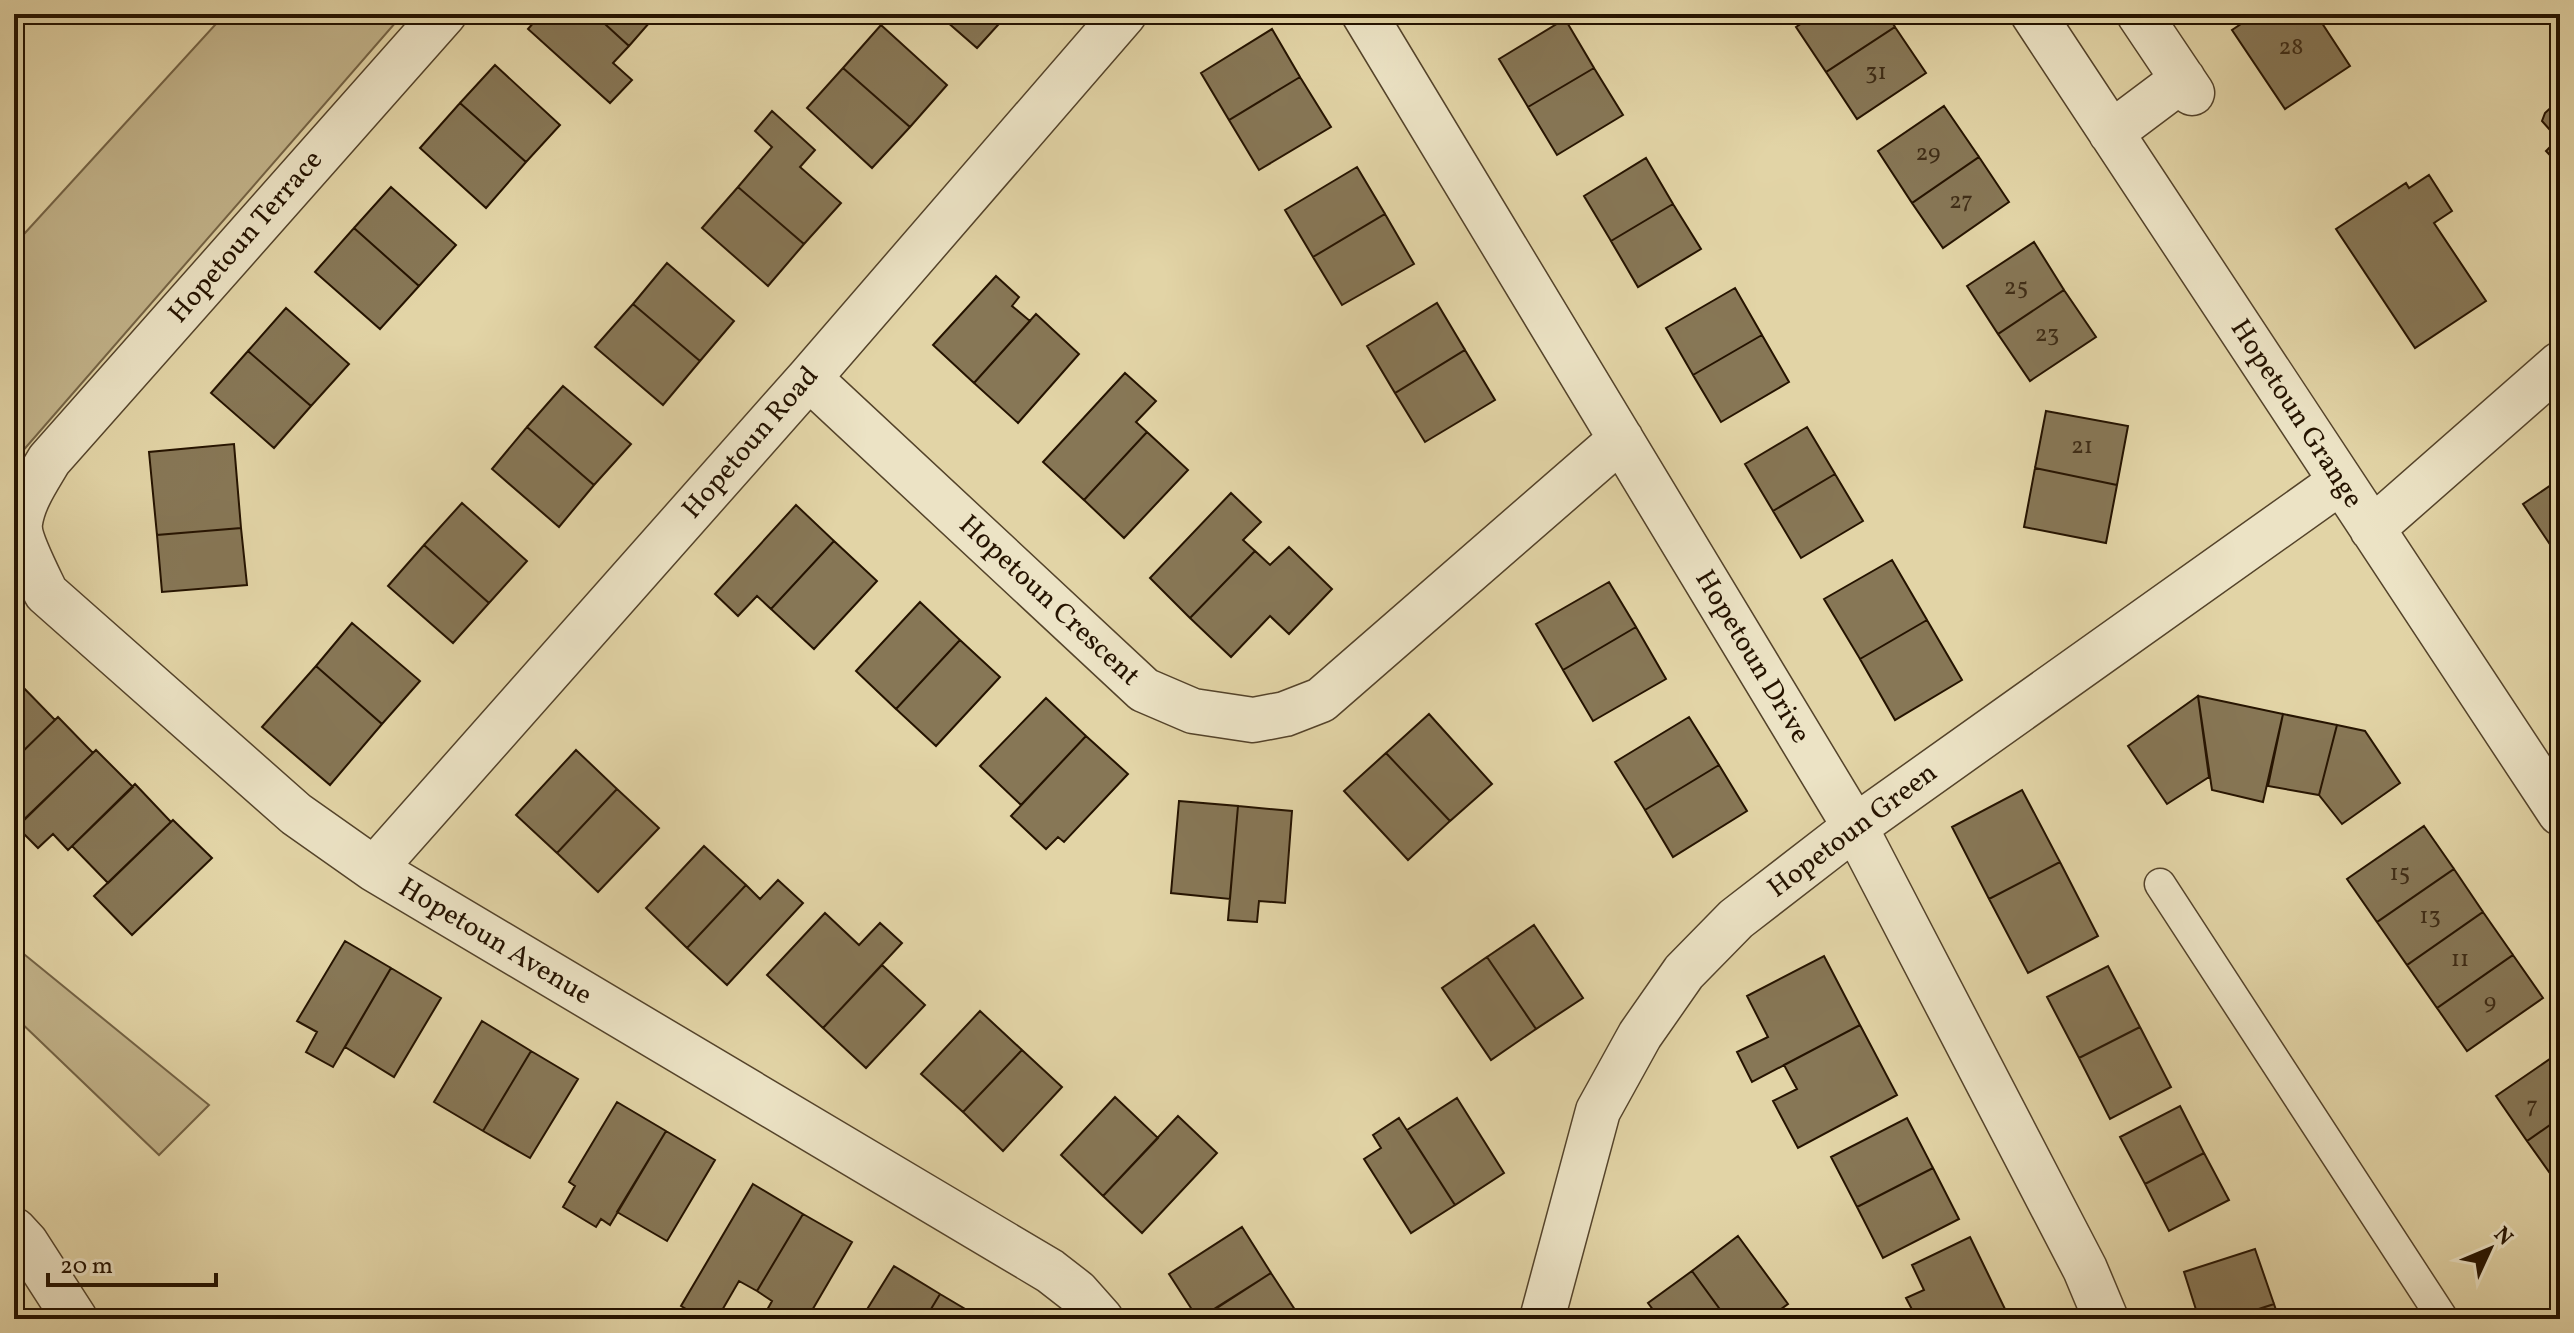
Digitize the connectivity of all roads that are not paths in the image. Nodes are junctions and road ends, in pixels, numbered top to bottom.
1 (444, 14) edge
2 (1124, 14) edge
3 (1364, 14) edge
4 (2033, 14) edge
5 (2139, 14) edge
6 (2111, 133) junction
7 (2560, 364) edge
8 (809, 378) junction
9 (1621, 439) junction
10 (49, 460) joint
11 (2340, 482) junction
12 (2372, 529) junction
13 (2560, 813) edge
14 (1855, 827) junction
15 (374, 869) junction
16 (2160, 884) dead end
17 (14, 1230) edge
18 (75, 1319) edge
19 (1101, 1319) edge
20 (1542, 1319) edge
21 (2106, 1319) edge
22 (2443, 1319) edge

1 - 10 street, Hopetoun Terrace
2 - 8 street, Hopetoun Road
3 - 9 street, Hopetoun Drive
4 - 6 street, Hopetoun Grange
5 - 6 street
6 - 11 street, Hopetoun Grange
7 - 12 street
8 - 9 street, Hopetoun Crescent
8 - 15 street, Hopetoun Road
9 - 14 street, Hopetoun Drive
10 - 15 street, Hopetoun Avenue
11 - 12 street, Hopetoun Grange
11 - 14 street, Hopetoun Green
12 - 13 street, Hopetoun Grange
14 - 20 street, Hopetoun Green
14 - 21 street, Hopetoun Drive
15 - 19 street, Hopetoun Avenue
16 - 22 lane
17 - 18 street

